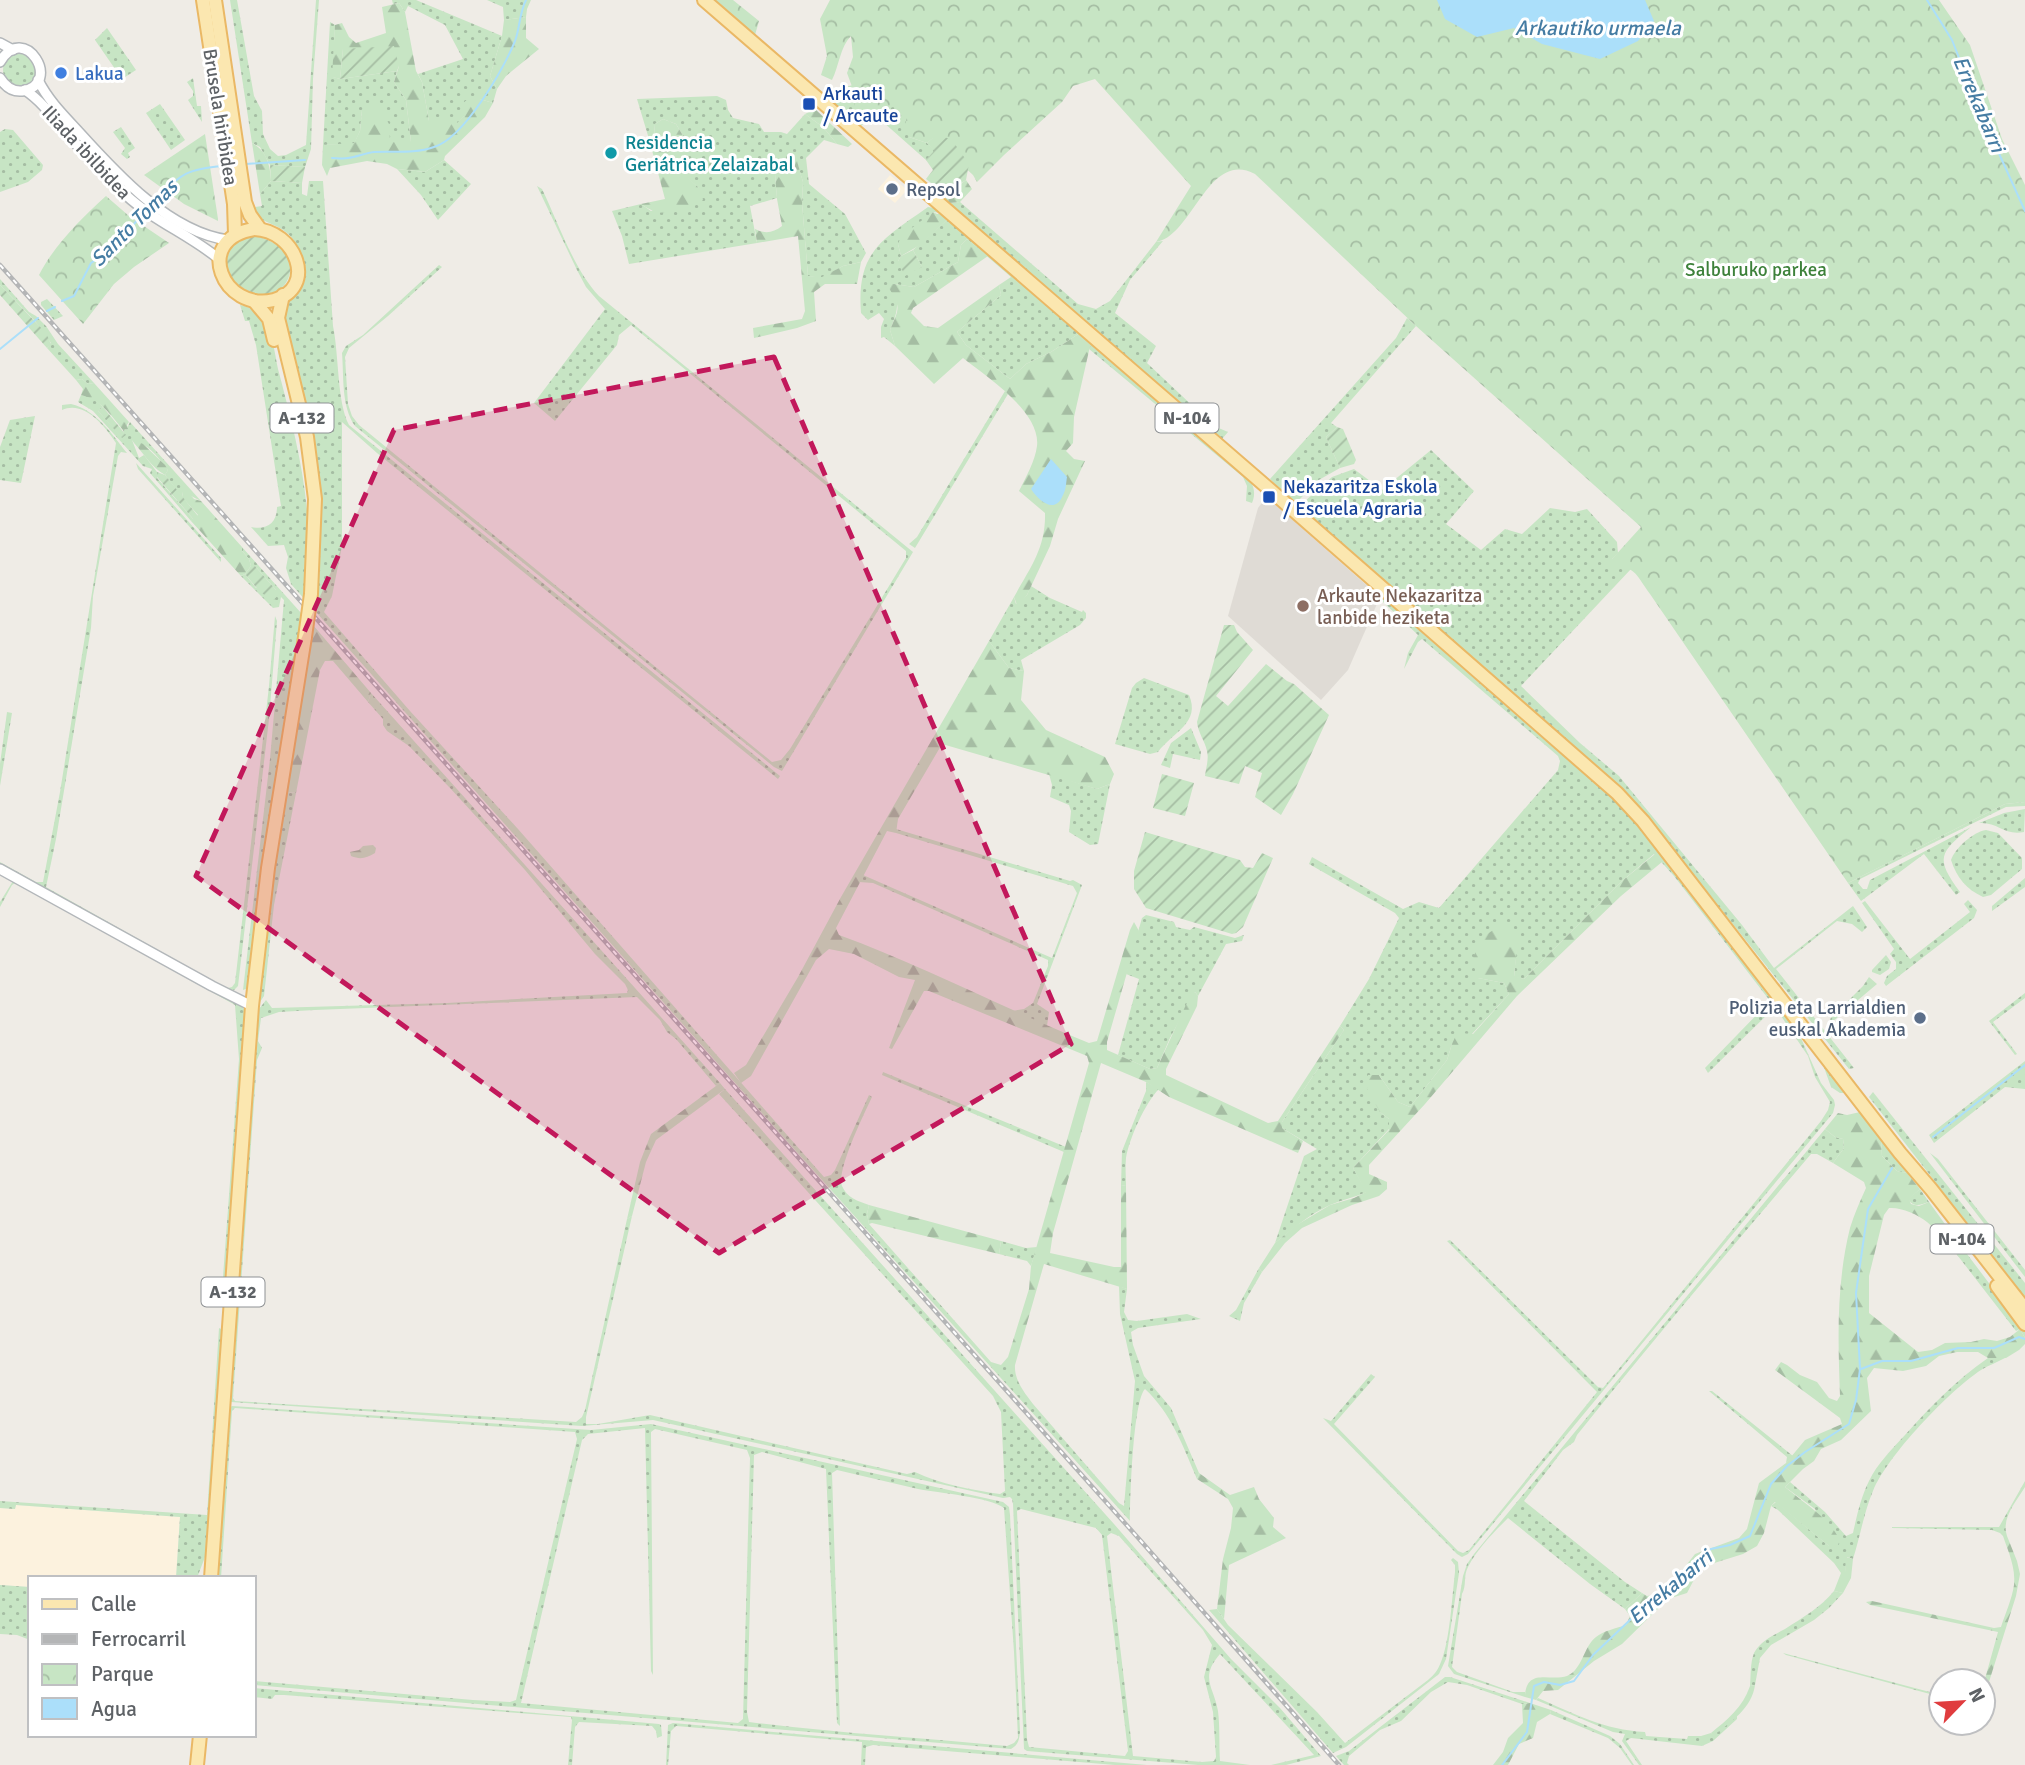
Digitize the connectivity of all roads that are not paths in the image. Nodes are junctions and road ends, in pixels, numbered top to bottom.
1 (203, 0) edge
2 (215, 0) edge
3 (704, 0) edge
4 (0, 43) edge
5 (13, 50) junction
6 (0, 62) edge
7 (0, 78) edge
8 (38, 80) junction
9 (25, 90) junction
10 (231, 146) junction
11 (131, 193) junction
12 (238, 194) junction
13 (171, 222) junction
14 (260, 229) junction
15 (231, 237) junction
16 (219, 259) junction
17 (284, 295) junction
18 (254, 301) junction
19 (314, 542) junction
20 (0, 869) edge
21 (252, 1006) junction
22 (1900, 1153) junction
23 (2025, 1309) edge
24 (2025, 1324) edge
25 (211, 1576) edge
26 (200, 1737) edge
27 (197, 1765) edge

1 - 10 main road, Brusela hiribidea
2 - 10 main road, Brusela hiribidea
3 - 22 main road, N-104
4 - 5 street
5 - 6 street
5 - 8 street, Iliada ibilbidea
7 - 9 street, Iliada ibilbidea
8 - 9 street
8 - 11 street, Iliada ibilbidea
9 - 11 street, Iliada ibilbidea
10 - 12 main road, Brusela hiribidea
11 - 13 street, Iliada ibilbidea
12 - 14 main road, Brusela hiribidea
12 - 15 main road, Brusela hiribidea
13 - 15 street, Iliada ibilbidea
13 - 16 street, Iliada ibilbidea
14 - 15 main road
14 - 17 main road
15 - 16 main road
16 - 18 main road
17 - 18 main road
17 - 19 main road, A-132
18 - 19 main road, A-132
19 - 21 main road, A-132, bridge
20 - 21 street
21 - 25 main road, A-132
22 - 23 main road, N-104
22 - 24 main road, N-104
26 - 27 main road

